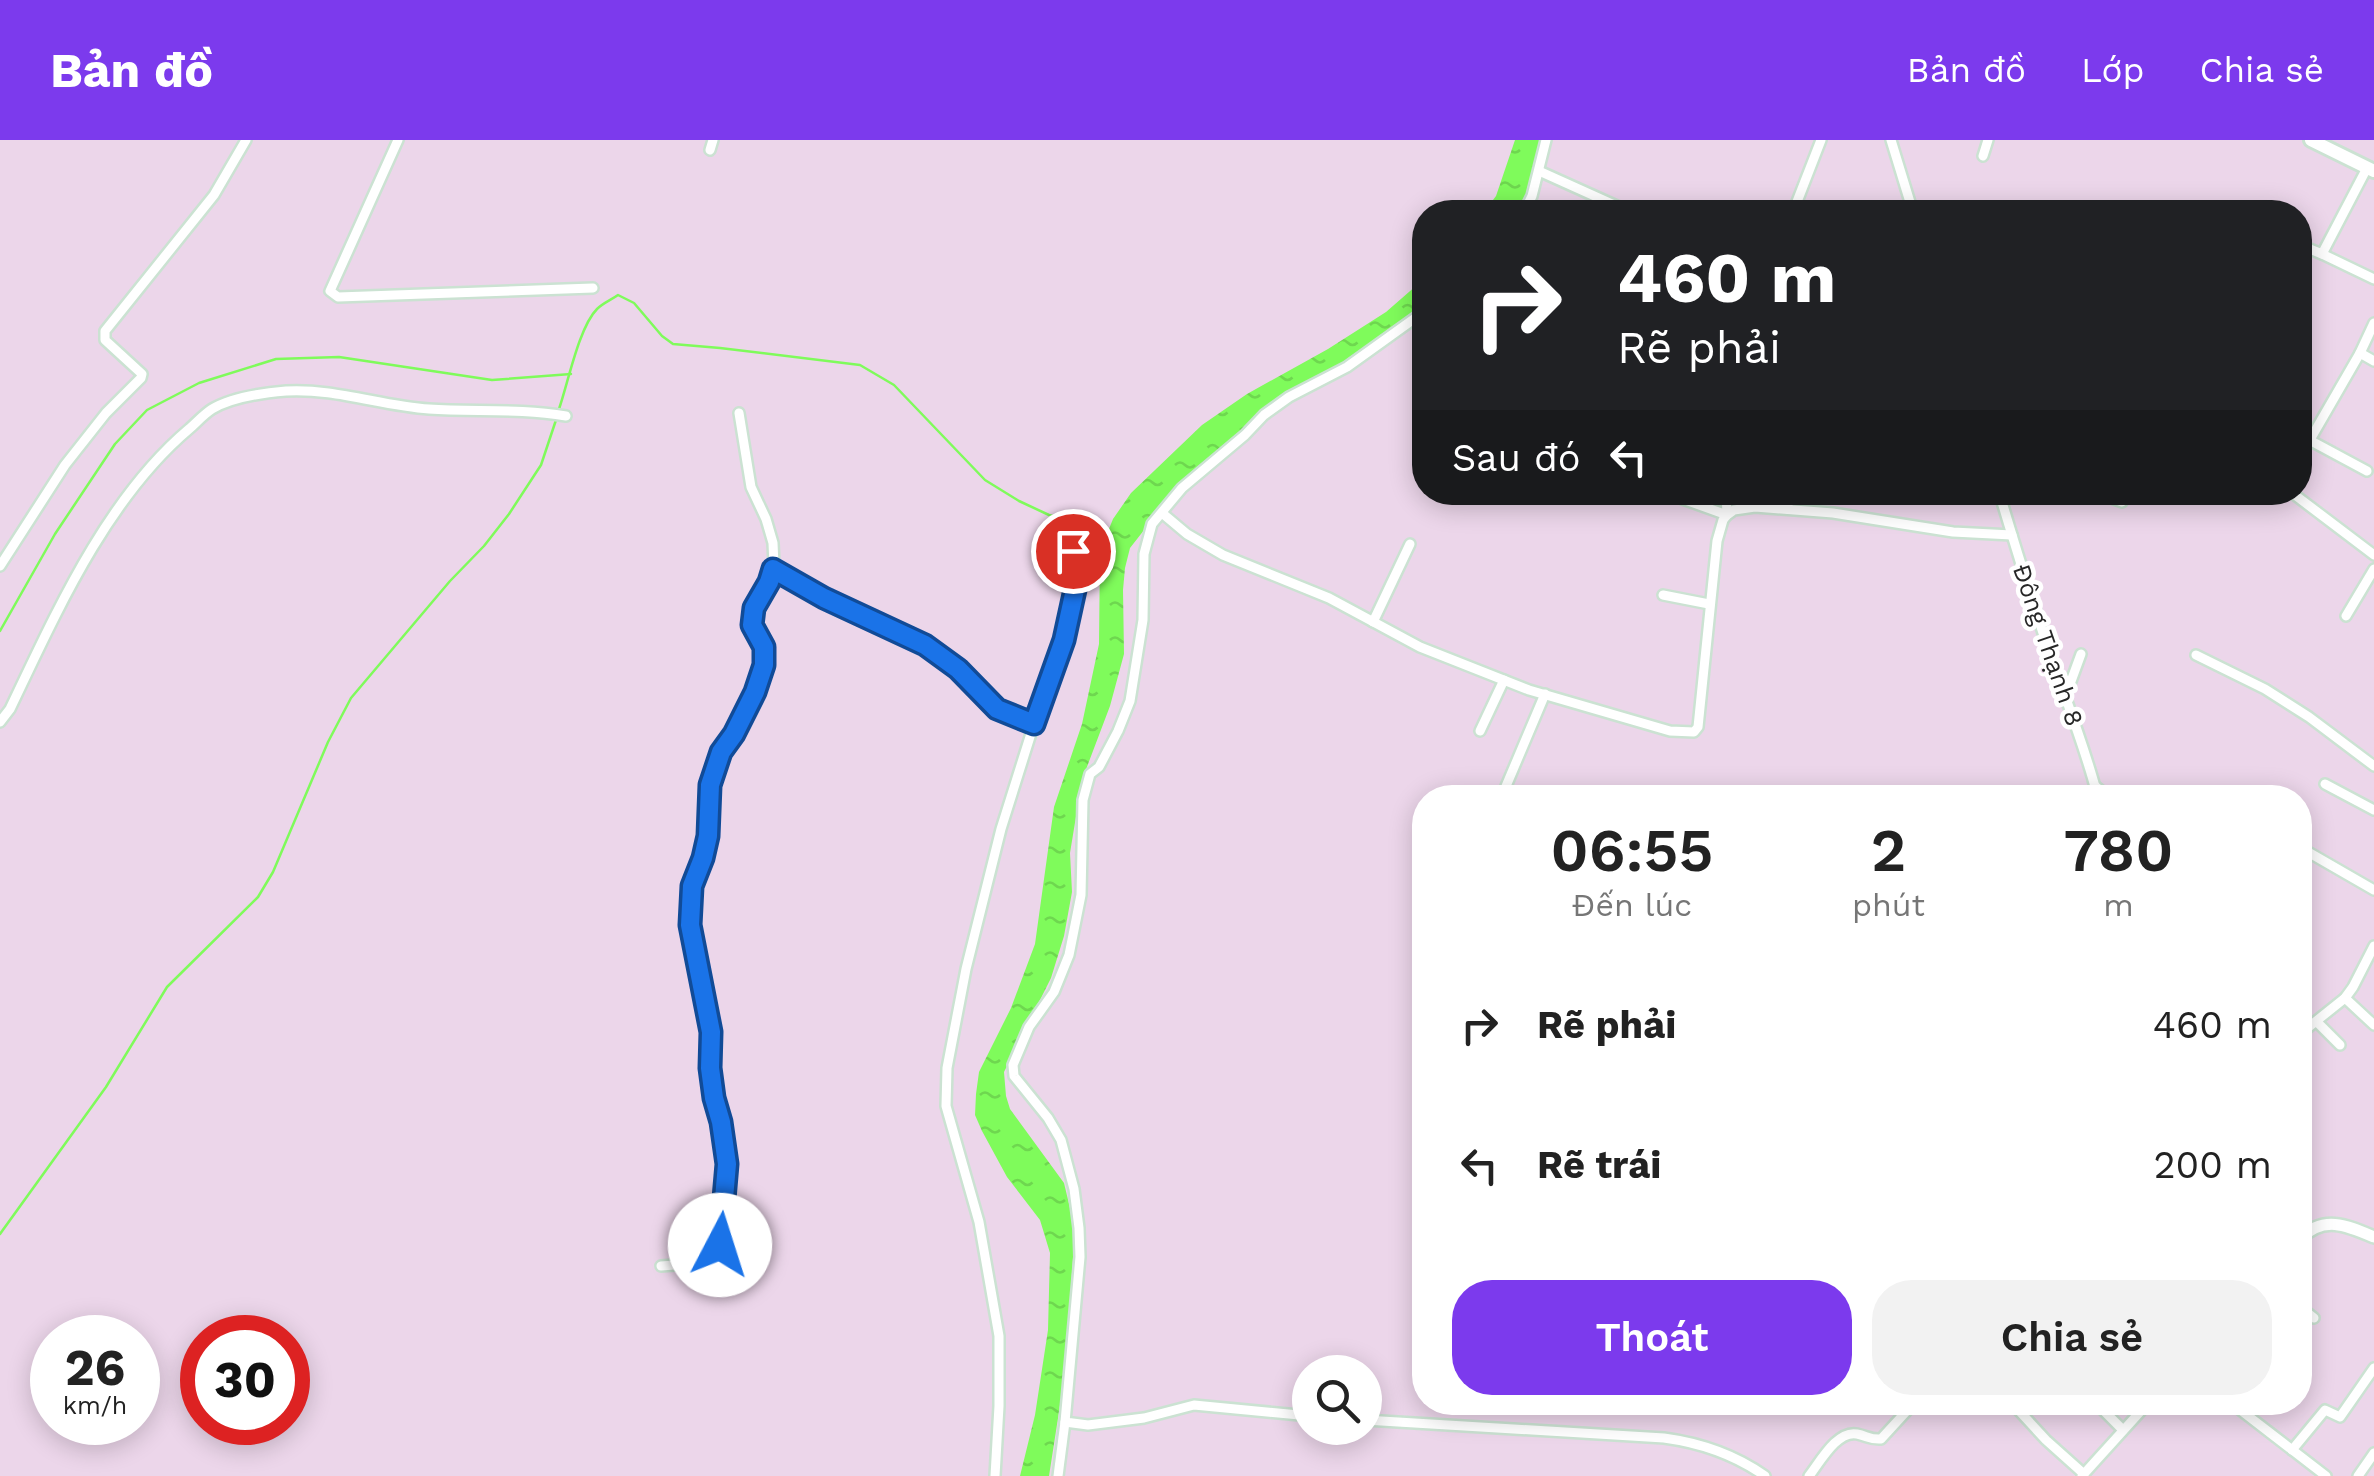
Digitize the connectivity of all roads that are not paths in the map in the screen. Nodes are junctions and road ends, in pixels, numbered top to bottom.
1 (246, 140) edge
2 (398, 140) edge
3 (1546, 140) edge
4 (1821, 140) edge
5 (1891, 140) edge
6 (1988, 140) edge
7 (2311, 140) edge
8 (1982, 156) dead end
9 (2371, 169) edge
10 (1539, 172) junction
11 (1530, 200) edge
12 (1603, 200) edge
13 (1798, 200) edge
14 (1909, 200) edge
15 (2312, 249) edge
16 (2322, 254) junction
17 (2374, 278) edge
18 (593, 288) dead end
19 (1412, 320) edge
20 (2374, 323) edge
21 (2360, 353) junction
22 (2374, 361) edge
23 (739, 413) dead end
24 (566, 416) dead end
25 (2312, 427) edge
26 (2312, 442) edge
27 (2367, 471) dead end
28 (1699, 505) edge
29 (1727, 505) edge
30 (1788, 505) edge
31 (2003, 505) edge
32 (2309, 505) edge
33 (1788, 510) junction
34 (1162, 512) junction
35 (1727, 515) junction
36 (2012, 536) junction
37 (1410, 544) dead end
38 (1073, 551) dead end
39 (2374, 555) edge
40 (0, 566) edge
41 (773, 569) junction
42 (2374, 569) edge
43 (1663, 595) dead end
44 (1709, 604) junction
45 (2346, 616) dead end
46 (1373, 622) junction
47 (2081, 654) dead end
48 (2196, 655) dead end
49 (1504, 680) junction
50 (1546, 694) junction
51 (2066, 696) junction
52 (0, 722) edge
53 (1034, 724) junction
54 (1480, 731) dead end
55 (2374, 766) edge
56 (2325, 784) dead end
57 (1507, 785) edge
58 (2095, 785) edge
59 (2374, 810) edge
60 (2312, 854) edge
61 (2374, 890) edge
62 (2374, 946) edge
63 (2345, 998) junction
64 (2317, 1022) junction
65 (2374, 1025) edge
66 (2312, 1026) edge
67 (2340, 1045) dead end
68 (2312, 1230) edge
69 (2374, 1237) edge
70 (660, 1266) dead end
71 (2374, 1368) edge
72 (1292, 1414) edge
73 (1903, 1415) edge
74 (2024, 1415) edge
75 (2109, 1415) edge
76 (2136, 1415) edge
77 (2247, 1415) edge
78 (1382, 1421) edge
79 (1064, 1422) junction
80 (2123, 1430) junction
81 (2292, 1450) junction
82 (2374, 1453) edge
83 (2319, 1474) edge
84 (2083, 1475) edge
85 (995, 1476) edge
86 (1058, 1476) edge
87 (1765, 1476) edge
88 (1810, 1476) edge
89 (2358, 1476) edge

1 - 40 street
2 - 18 street
3 - 10 street
4 - 13 street
5 - 14 street
6 - 8 street
7 - 9 main road
9 - 16 street
10 - 11 street
10 - 12 street
15 - 16 street
16 - 17 street
19 - 34 street
20 - 21 street
21 - 22 street
21 - 25 street
23 - 41 street
24 - 52 street
26 - 27 street
28 - 35 street
29 - 35 street
30 - 33 street
31 - 36 street, Đông Thạnh 8
32 - 39 street
33 - 35 street
33 - 36 street
34 - 46 street
34 - 79 street
35 - 44 street
36 - 51 street, Đông Thạnh 8
37 - 46 street
38 - 53 street
41 - 53 street
41 - 70 street
42 - 45 street
43 - 44 street
44 - 50 street
46 - 49 street
47 - 51 street
48 - 55 street
49 - 50 street
49 - 54 street
50 - 57 street
51 - 58 street, Đông Thạnh 8
53 - 85 street
56 - 59 street
60 - 61 street
62 - 63 street
63 - 64 street
63 - 65 street
64 - 66 street
64 - 67 street
68 - 69 street
71 - 81 street
72 - 79 street
73 - 88 street
74 - 84 street
75 - 80 street
76 - 80 street
77 - 81 street
78 - 87 street
79 - 86 street
80 - 84 street
81 - 83 street
82 - 89 street

